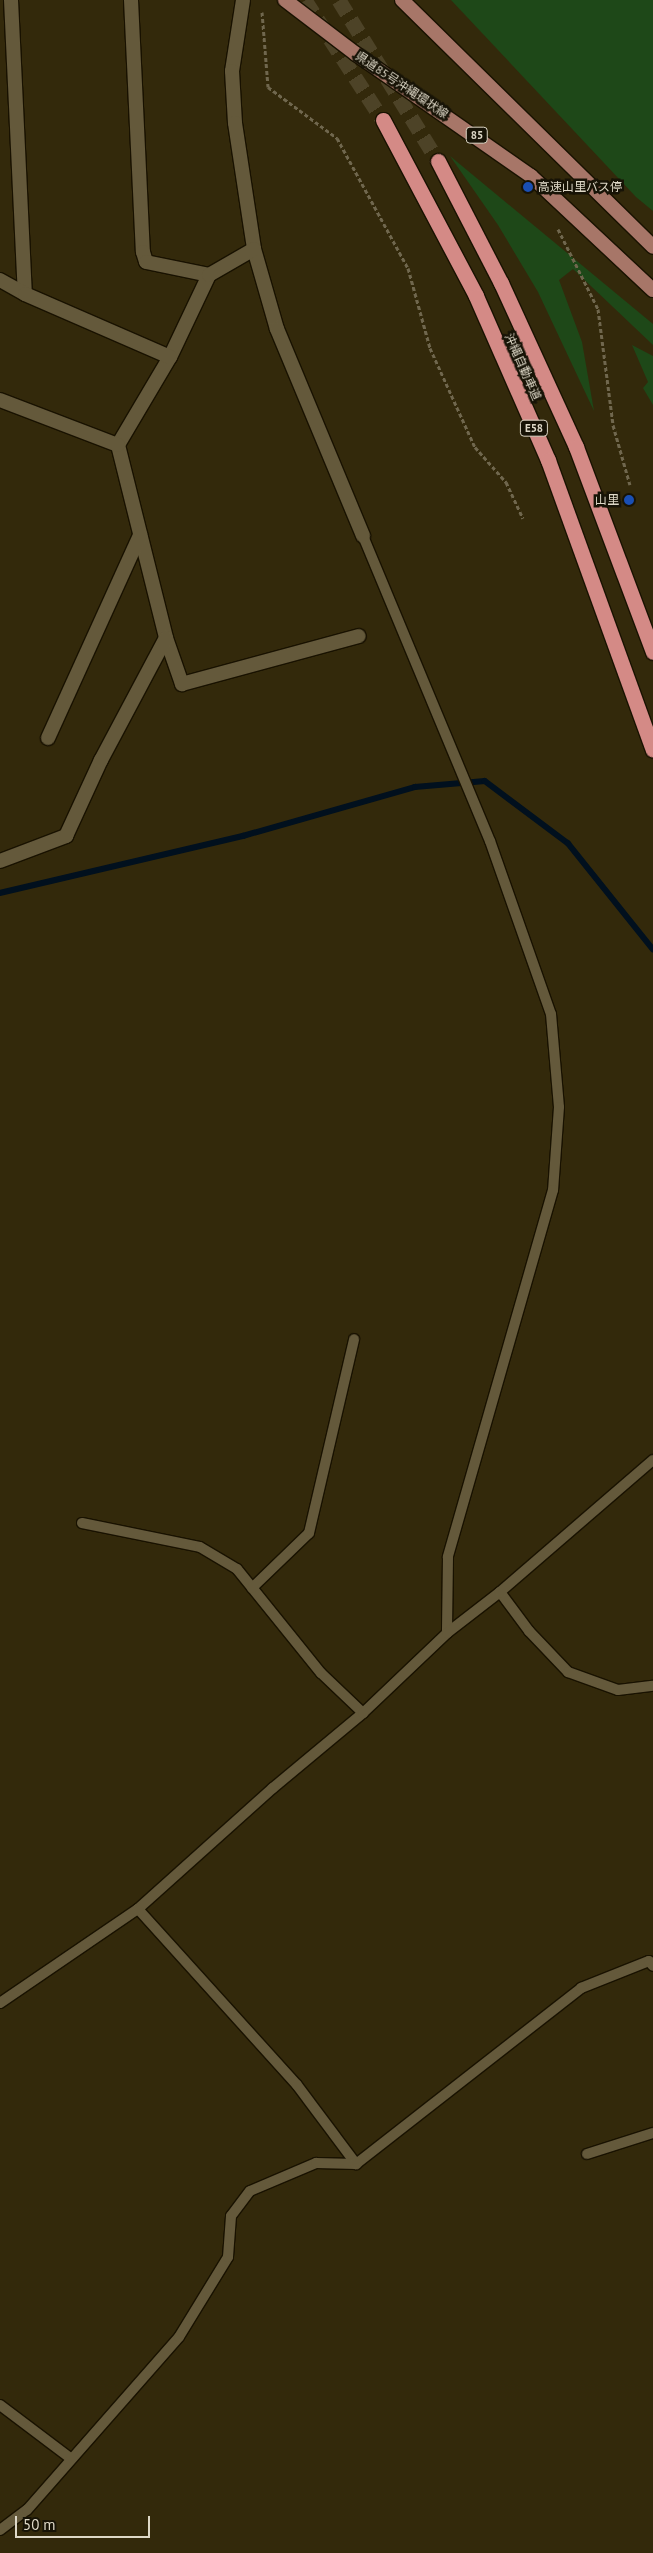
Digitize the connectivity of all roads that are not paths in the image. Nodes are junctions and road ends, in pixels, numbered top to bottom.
1 (11, 0) edge
2 (131, 0) edge
3 (243, 0) edge
4 (285, 0) edge
5 (402, 0) edge
6 (383, 120) tunnel mouth
7 (438, 161) tunnel mouth
8 (653, 248) edge
9 (254, 249) junction
10 (209, 275) junction
11 (0, 280) edge
12 (653, 290) edge
13 (25, 294) junction
14 (170, 357) junction
15 (0, 400) edge
16 (118, 445) junction
17 (140, 535) junction
18 (363, 536) joint
19 (360, 636) dead end
20 (166, 638) junction
21 (653, 652) edge
22 (48, 738) dead end
23 (653, 750) edge
24 (0, 861) edge
25 (354, 1339) dead end
26 (653, 1460) edge
27 (82, 1523) dead end
28 (252, 1588) junction
29 (500, 1592) junction
30 (447, 1633) junction
31 (653, 1686) edge
32 (363, 1713) junction
33 (138, 1909) junction
34 (653, 1966) edge
35 (0, 2003) edge
36 (653, 2133) edge
37 (587, 2154) dead end
38 (356, 2164) junction
39 (0, 2405) edge
40 (70, 2458) junction
41 (0, 2530) edge

1 - 13 street
2 - 10 street
3 - 9 street
4 - 12 main road, 県道85号沖縄環状線 / 85
5 - 8 main road
6 - 23 highway, 沖縄自動車道 / E58
7 - 21 highway, 沖縄自動車道 / E58
9 - 10 street
9 - 18 street
10 - 14 street
11 - 13 street
13 - 14 street
14 - 16 street
15 - 16 street
16 - 17 street
17 - 20 street
17 - 22 street
18 - 30 lane
19 - 20 street
20 - 24 street
25 - 28 lane
26 - 29 lane
27 - 28 lane
28 - 32 lane
29 - 30 lane
29 - 31 lane
30 - 32 lane
32 - 33 lane
33 - 35 lane
33 - 38 lane
34 - 38 lane
36 - 37 lane
38 - 40 lane
39 - 40 lane
40 - 41 lane

